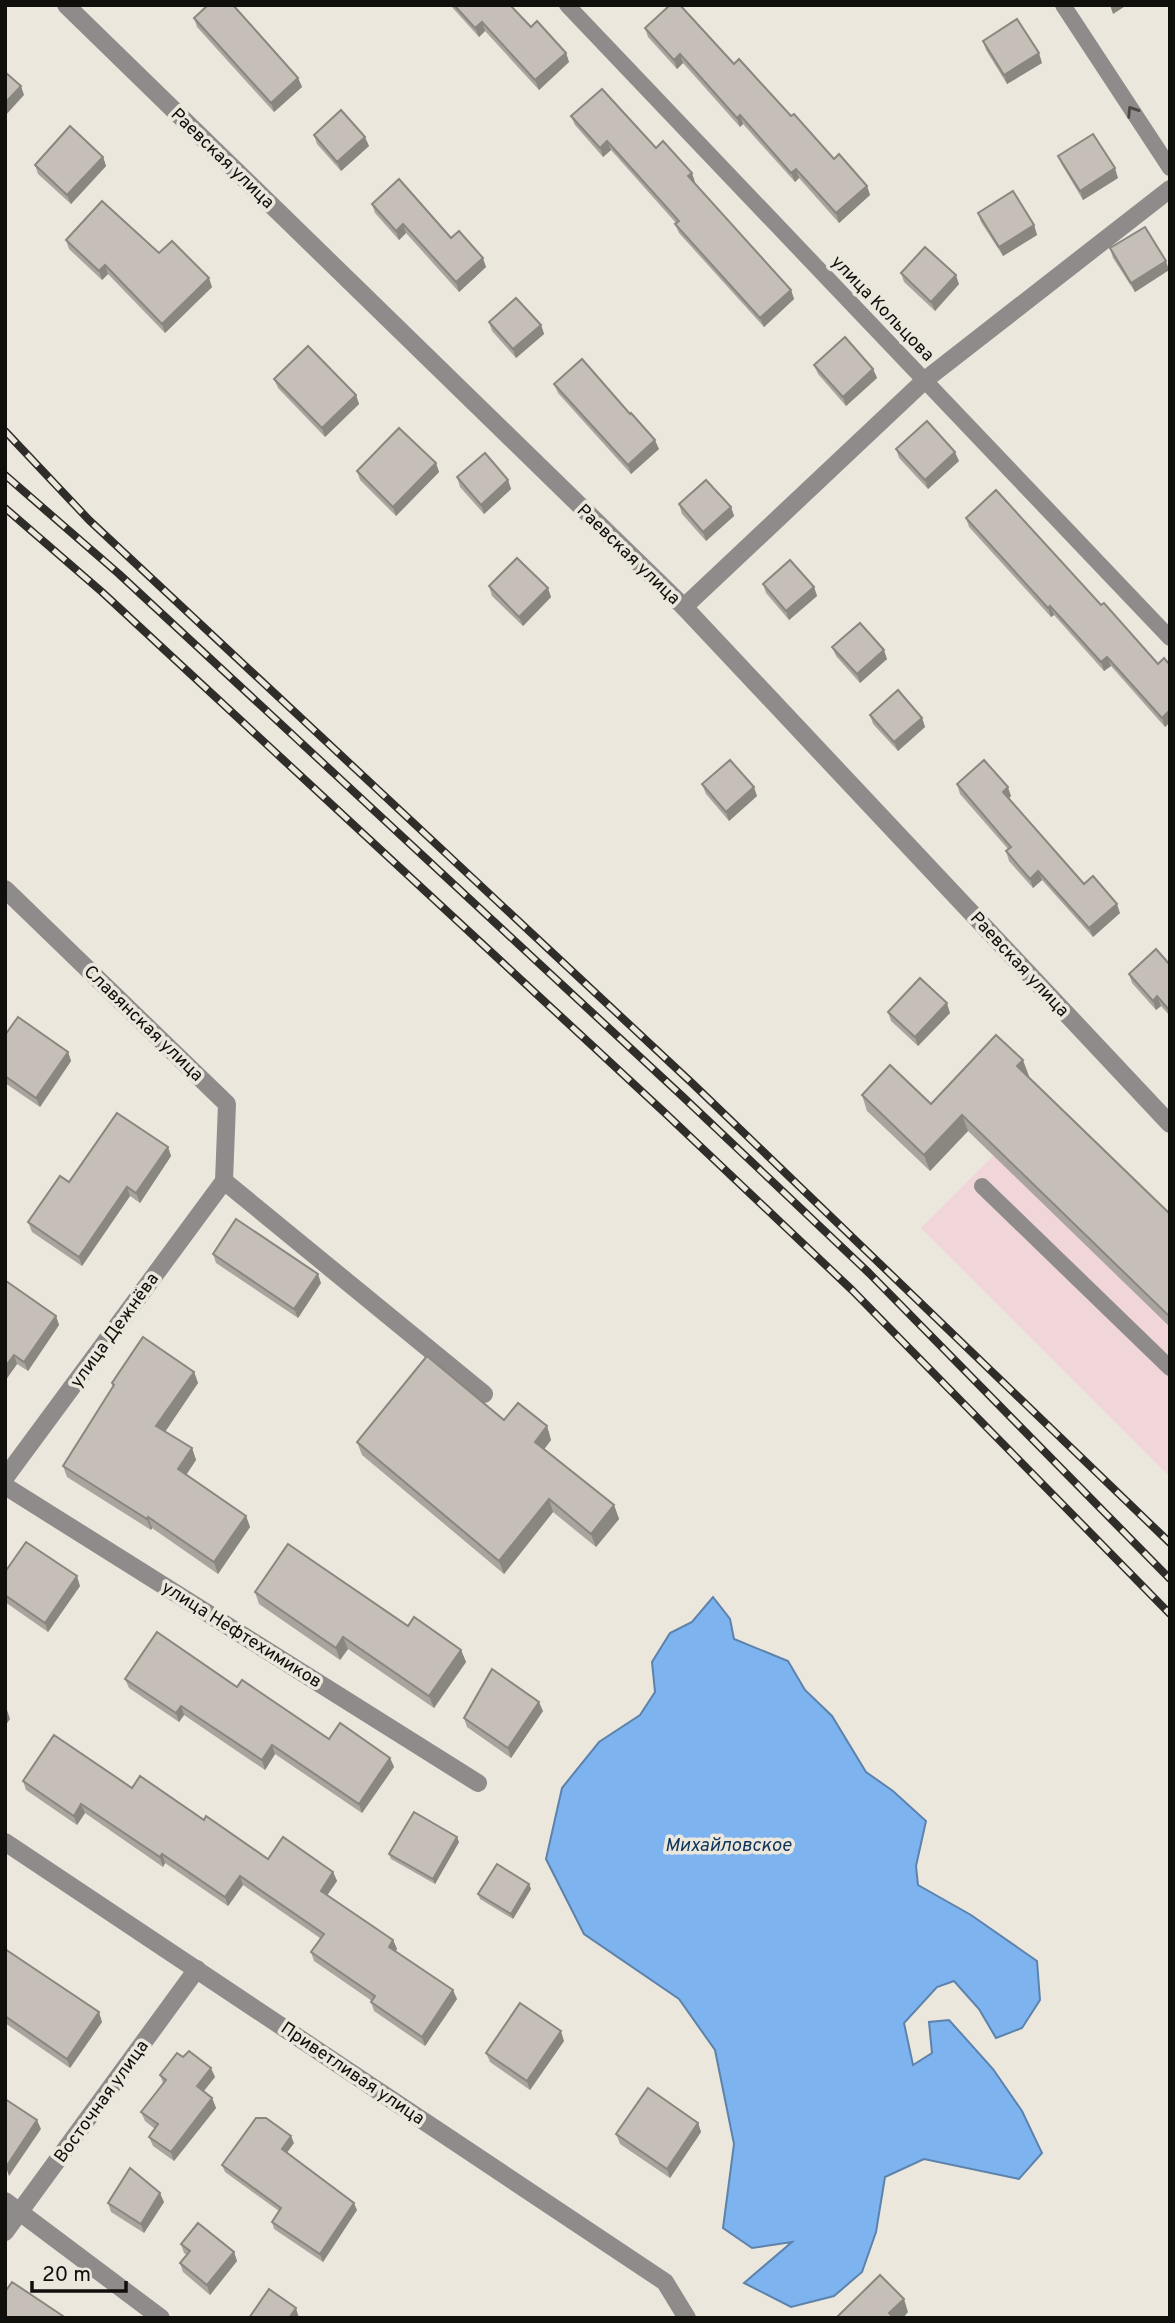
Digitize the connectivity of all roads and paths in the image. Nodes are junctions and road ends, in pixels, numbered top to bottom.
1 (66, 5) edge
2 (567, 5) edge
3 (1063, 5) edge
4 (1170, 168) edge
5 (1170, 189) edge
6 (925, 380) junction
7 (684, 607) junction
8 (1170, 638) edge
9 (5, 889) edge
10 (1170, 1124) edge
11 (223, 1181) junction
12 (982, 1186) dead end
13 (1170, 1368) edge
14 (484, 1394) dead end
15 (5, 1478) edge
16 (5, 1486) edge
17 (478, 1783) dead end
18 (5, 1842) edge
19 (197, 1969) junction
20 (12, 2207) edge
21 (5, 2232) edge
22 (161, 2318) edge
23 (687, 2318) edge

1 - 7 street, Раевская улица
2 - 6 lane, улица Кольцова
4 -> 3 lane
5 - 6 street
6 - 7 street
6 - 8 lane, улица Кольцова
7 - 10 street, Раевская улица
9 - 11 street, Славянская улица
11 - 14 street
11 - 15 street, улица Дежнёва
12 - 13 lane
16 - 17 street, улица Нефтехимиков
18 - 19 street, Приветливая улица
19 - 20 street, Восточная улица
19 - 23 street, Приветливая улица
20 - 21 street, Восточная улица
20 - 22 street

